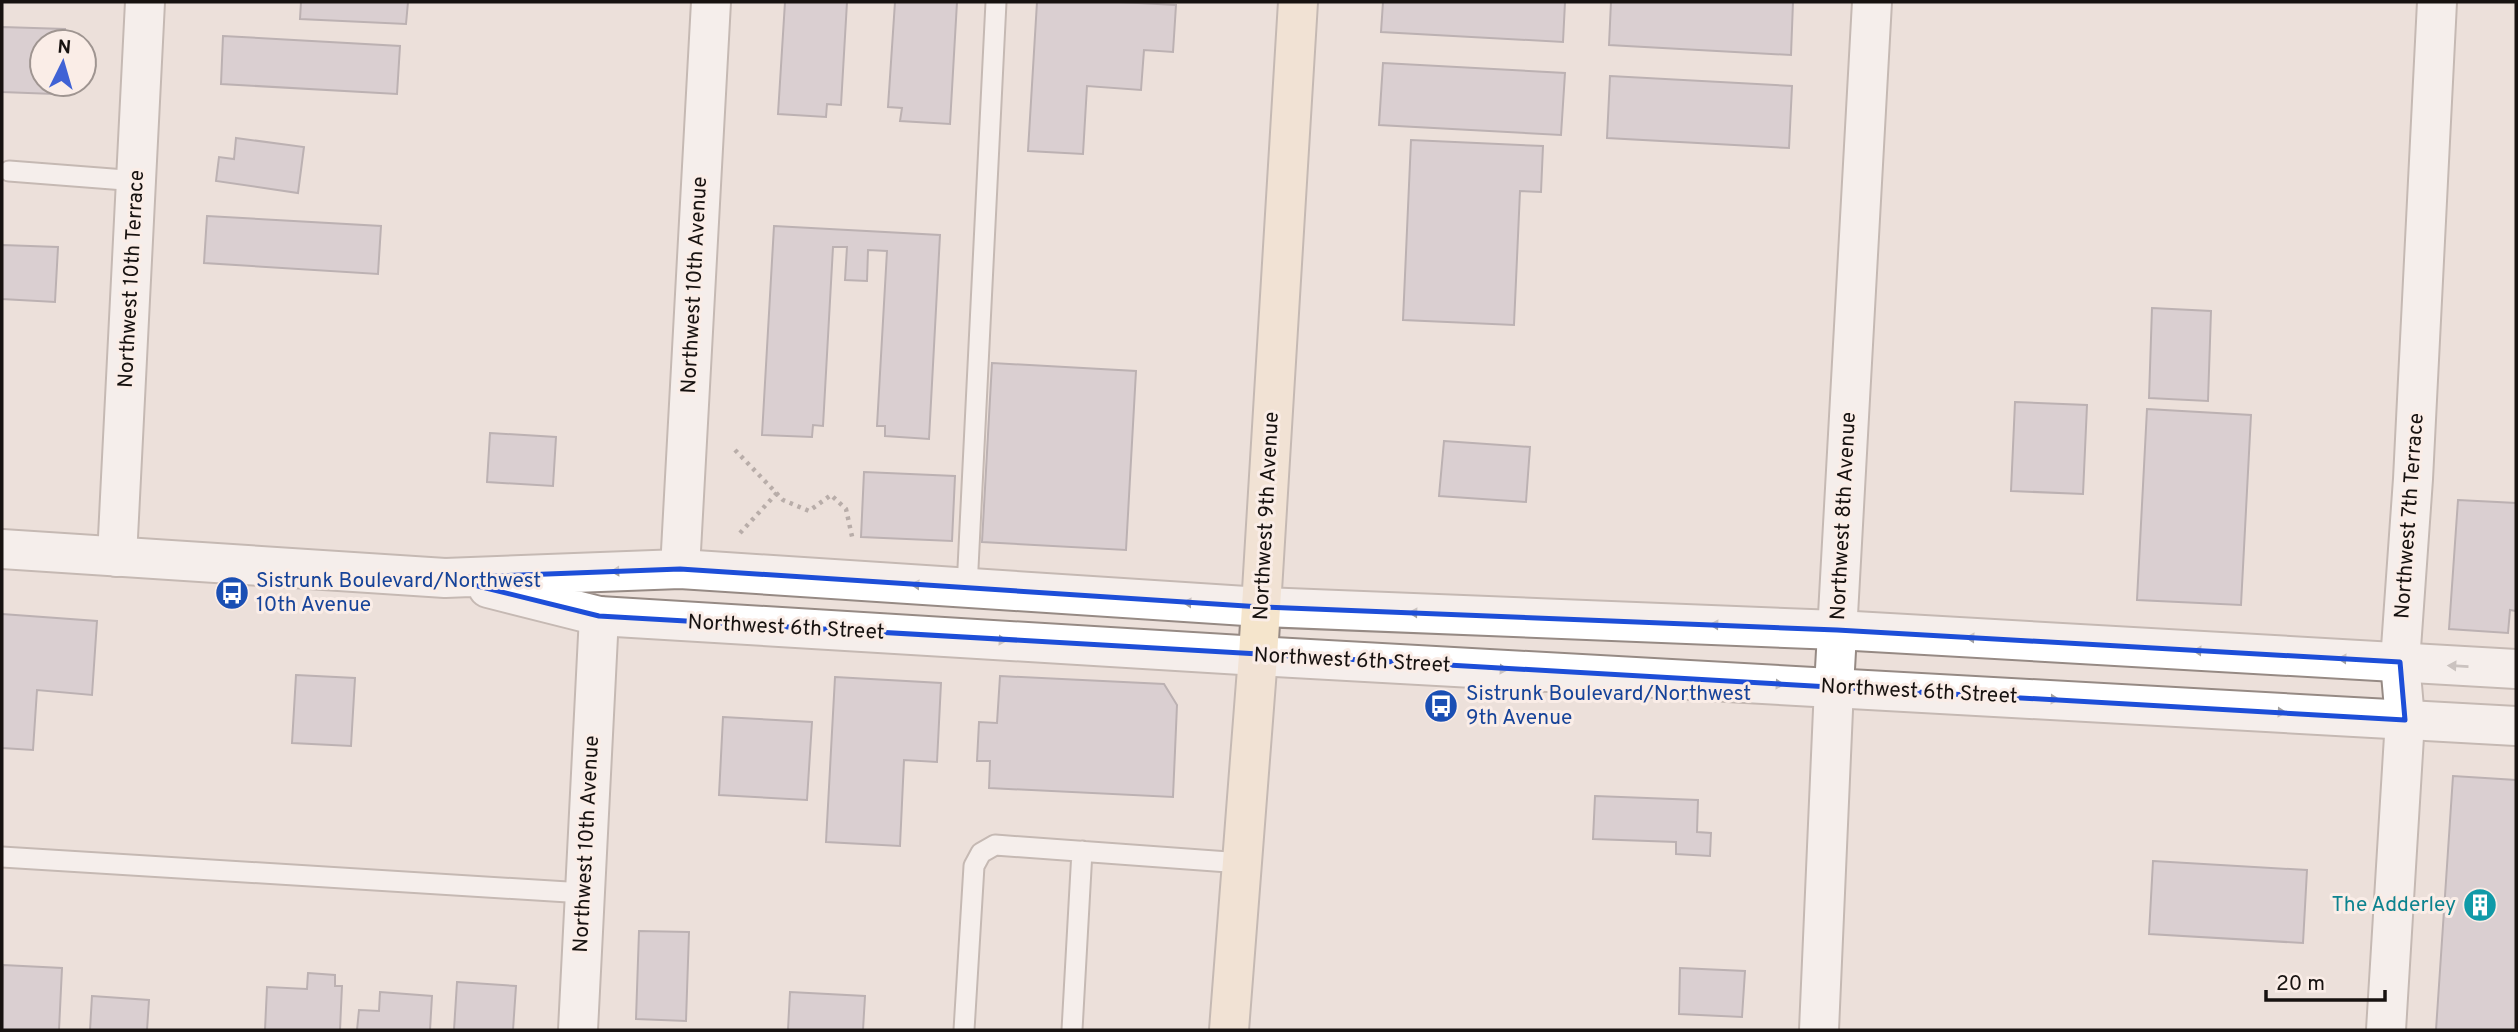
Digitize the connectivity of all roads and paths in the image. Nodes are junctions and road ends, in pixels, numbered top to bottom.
1 (145, 2) edge
2 (711, 2) edge
3 (996, 2) edge
4 (1298, 2) edge
5 (1872, 2) edge
6 (2437, 2) edge
7 (9, 171) dead end
8 (138, 180) junction
9 (735, 450) dead end
10 (777, 493) junction
11 (737, 536) dead end
12 (2, 549) edge
13 (856, 552) dead end
14 (117, 557) junction
15 (680, 569) junction
16 (445, 578) junction
17 (967, 588) junction
18 (1261, 607) junction
19 (599, 616) junction
20 (1837, 630) junction
21 (1258, 656) junction
22 (2400, 662) junction
23 (2516, 669) edge
24 (1834, 687) junction
25 (2405, 720) junction
26 (2516, 726) edge
27 (1082, 852) junction
28 (2, 857) edge
29 (1242, 863) junction
30 (584, 893) junction
31 (578, 1030) edge
32 (964, 1030) edge
33 (1072, 1030) edge
34 (1229, 1030) edge
35 (1819, 1030) edge
36 (2386, 1030) edge

1 - 8 street, Northwest 10th Terrace
2 - 15 street, Northwest 10th Avenue
3 - 17 lane
4 - 18 main road, Northwest 9th Avenue
5 - 20 street, Northwest 8th Avenue
6 - 22 street, Northwest 7th Terrace
7 - 8 lane
8 - 14 street, Northwest 10th Terrace
9 - 10 path
10 - 11 path
10 - 13 path
12 - 14 street, Northwest 6th Street
14 - 16 street, Northwest 6th Street
15 -> 16 street, Northwest 6th Street
17 -> 15 street, Northwest 6th Street
16 - 19 street, Northwest 6th Street
18 -> 17 street, Northwest 6th Street
20 -> 18 street, Northwest 6th Street
18 - 21 main road, Northwest 9th Avenue
19 -> 21 street, Northwest 6th Street
19 - 30 street, Northwest 10th Avenue
22 -> 20 street, Northwest 6th Street
20 - 24 street, Northwest 8th Avenue
21 -> 24 street, Northwest 6th Street
21 - 29 main road, Northwest 9th Avenue
23 -> 22 street, Northwest 6th Street
22 - 25 street, Northwest 7th Terrace
24 -> 25 street, Northwest 6th Street
24 - 35 street, Northwest 8th Avenue
25 - 26 street, Northwest 6th Street
25 - 36 street, Northwest 7th Terrace
27 - 29 lane
27 - 32 lane
27 - 33 lane
28 - 30 lane
29 - 34 main road, Northwest 9th Avenue
30 - 31 street, Northwest 10th Avenue

